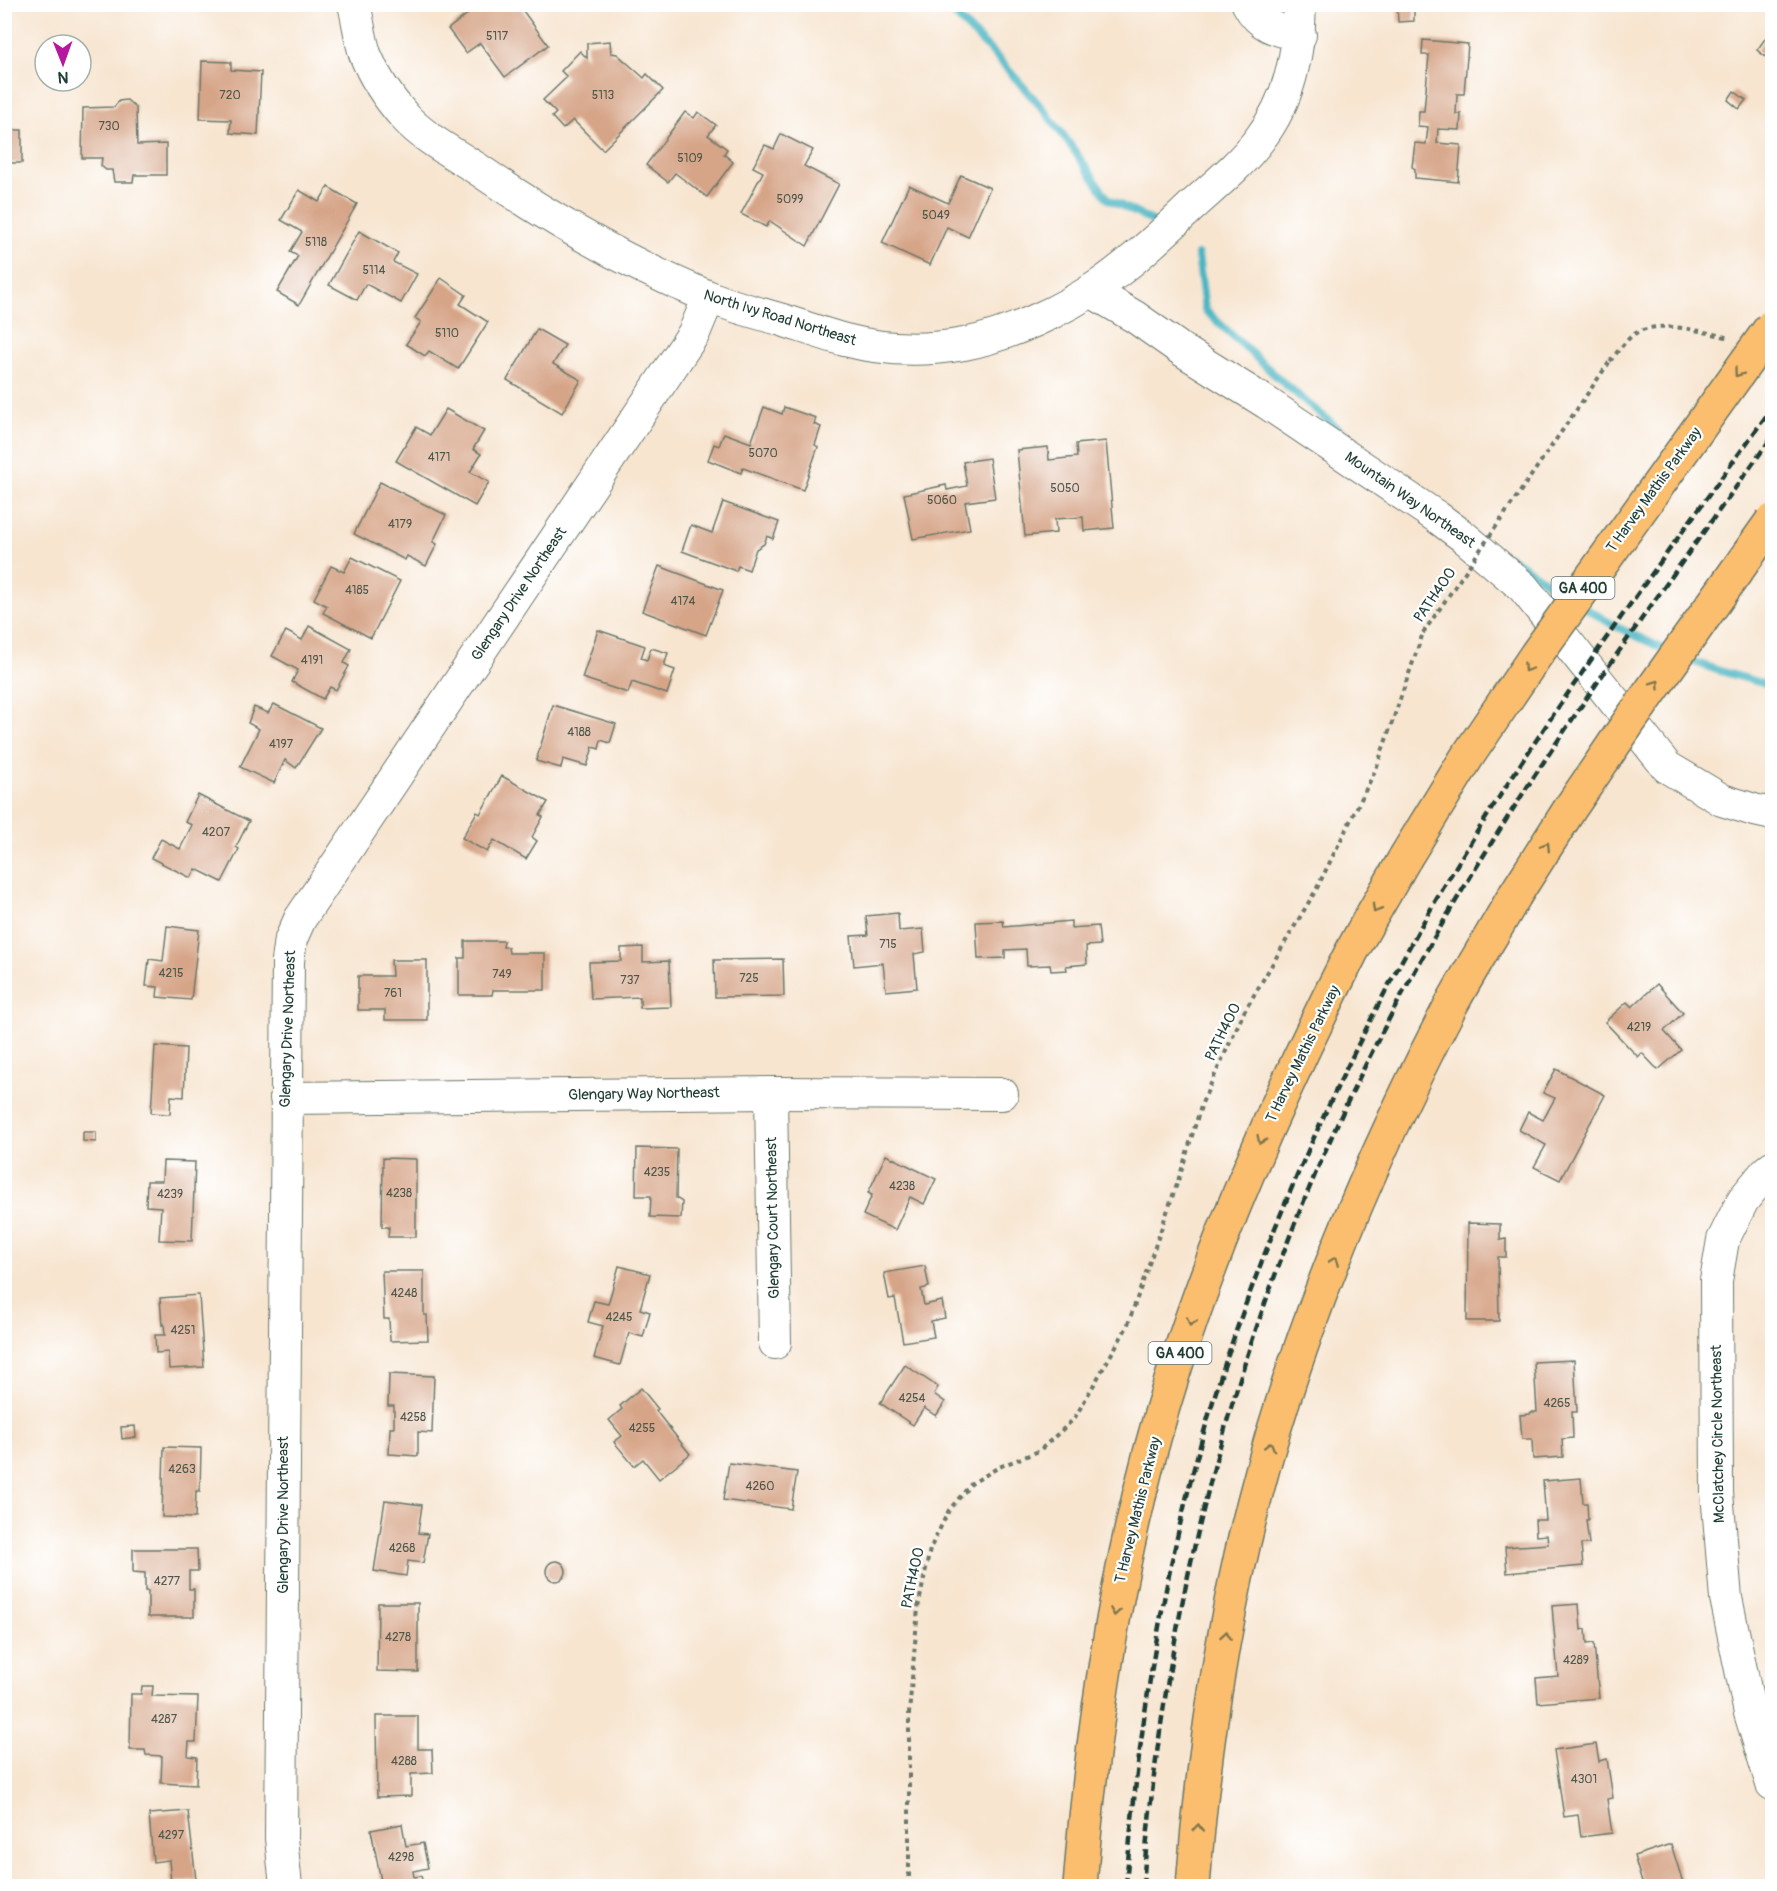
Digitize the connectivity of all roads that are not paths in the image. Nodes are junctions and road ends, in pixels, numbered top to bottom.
1 (354, 4) edge
2 (1248, 4) edge
3 (1300, 4) edge
4 (1300, 35) junction
5 (1091, 291) junction
6 (709, 297) junction
7 (1773, 326) edge
8 (1773, 521) edge
9 (1773, 814) edge
10 (771, 1093) junction
11 (1002, 1094) dead end
12 (286, 1098) junction
13 (1773, 1167) edge
14 (775, 1342) dead end
15 (1773, 1784) edge
16 (286, 1887) edge
17 (1080, 1887) edge
18 (1193, 1887) edge

1 - 6 street, North Ivy Road Northeast
2 - 4 street
3 - 4 street, North Ivy Road Northeast
4 - 5 street, North Ivy Road Northeast
5 - 6 street, North Ivy Road Northeast
5 - 9 street, Mountain Way Northeast
6 - 12 street, Glengary Drive Northeast
7 -> 17 highway, T Harvey Mathis Parkway / GA 400, bridge
18 -> 8 highway, bridge
10 - 11 street, Glengary Way Northeast
10 - 12 street, Glengary Way Northeast
10 - 14 street, Glengary Court Northeast
12 - 16 street, Glengary Drive Northeast
13 - 15 street, McClatchey Circle Northeast

